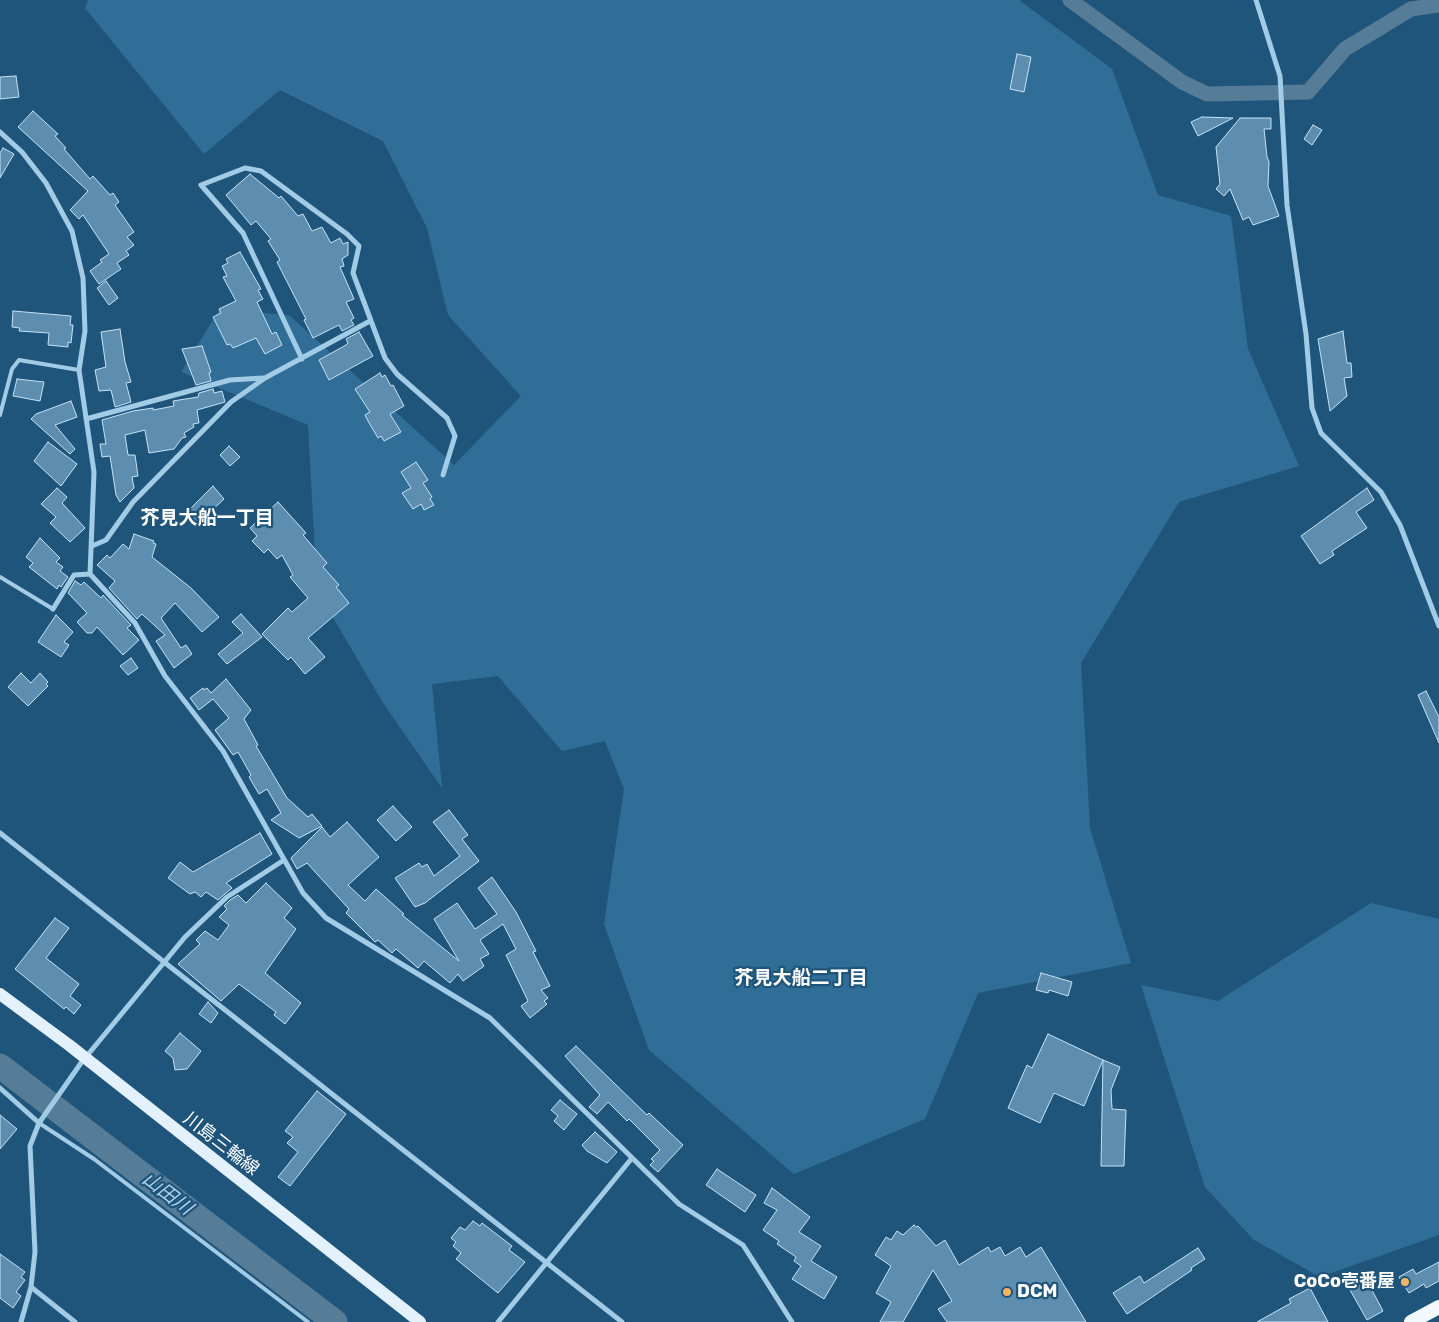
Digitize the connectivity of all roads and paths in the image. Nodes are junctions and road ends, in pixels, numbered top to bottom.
1 (1256, 0) edge
2 (0, 132) edge
3 (370, 321) junction
4 (302, 360) junction
5 (79, 370) junction
6 (265, 378) junction
7 (0, 415) edge
8 (86, 419) junction
9 (443, 475) dead end
10 (92, 546) junction
11 (90, 574) junction
12 (0, 577) edge
13 (53, 609) joint
14 (1439, 626) edge
15 (0, 833) edge
16 (284, 860) junction
17 (164, 962) junction
18 (0, 994) edge
19 (83, 1061) junction
20 (0, 1088) edge
21 (39, 1123) junction
22 (632, 1158) junction
23 (547, 1263) junction
24 (31, 1287) junction
25 (1439, 1307) edge
26 (21, 1322) edge
27 (76, 1322) edge
28 (308, 1322) edge
29 (420, 1322) edge
30 (498, 1322) edge
31 (622, 1322) edge
32 (792, 1322) edge
33 (1411, 1322) edge

1 - 14 street
2 - 5 street
3 - 4 street
3 - 4 street
3 - 9 street
4 - 6 street
5 - 7 lane
5 - 8 street
6 - 8 street
6 - 10 street
8 - 10 street
10 - 11 street
11 - 13 street
11 - 16 street
12 - 13 lane
15 - 17 street
16 - 17 street
16 - 22 street
17 - 19 street
17 - 23 street
18 - 19 main road, 川島三輪線
19 - 21 street
19 - 29 main road, 川島三輪線
20 - 21 street
21 - 24 street
21 - 28 lane
22 - 23 street
22 - 32 street
23 - 30 street
23 - 31 street
24 - 26 street
24 - 27 street
25 - 33 highway

